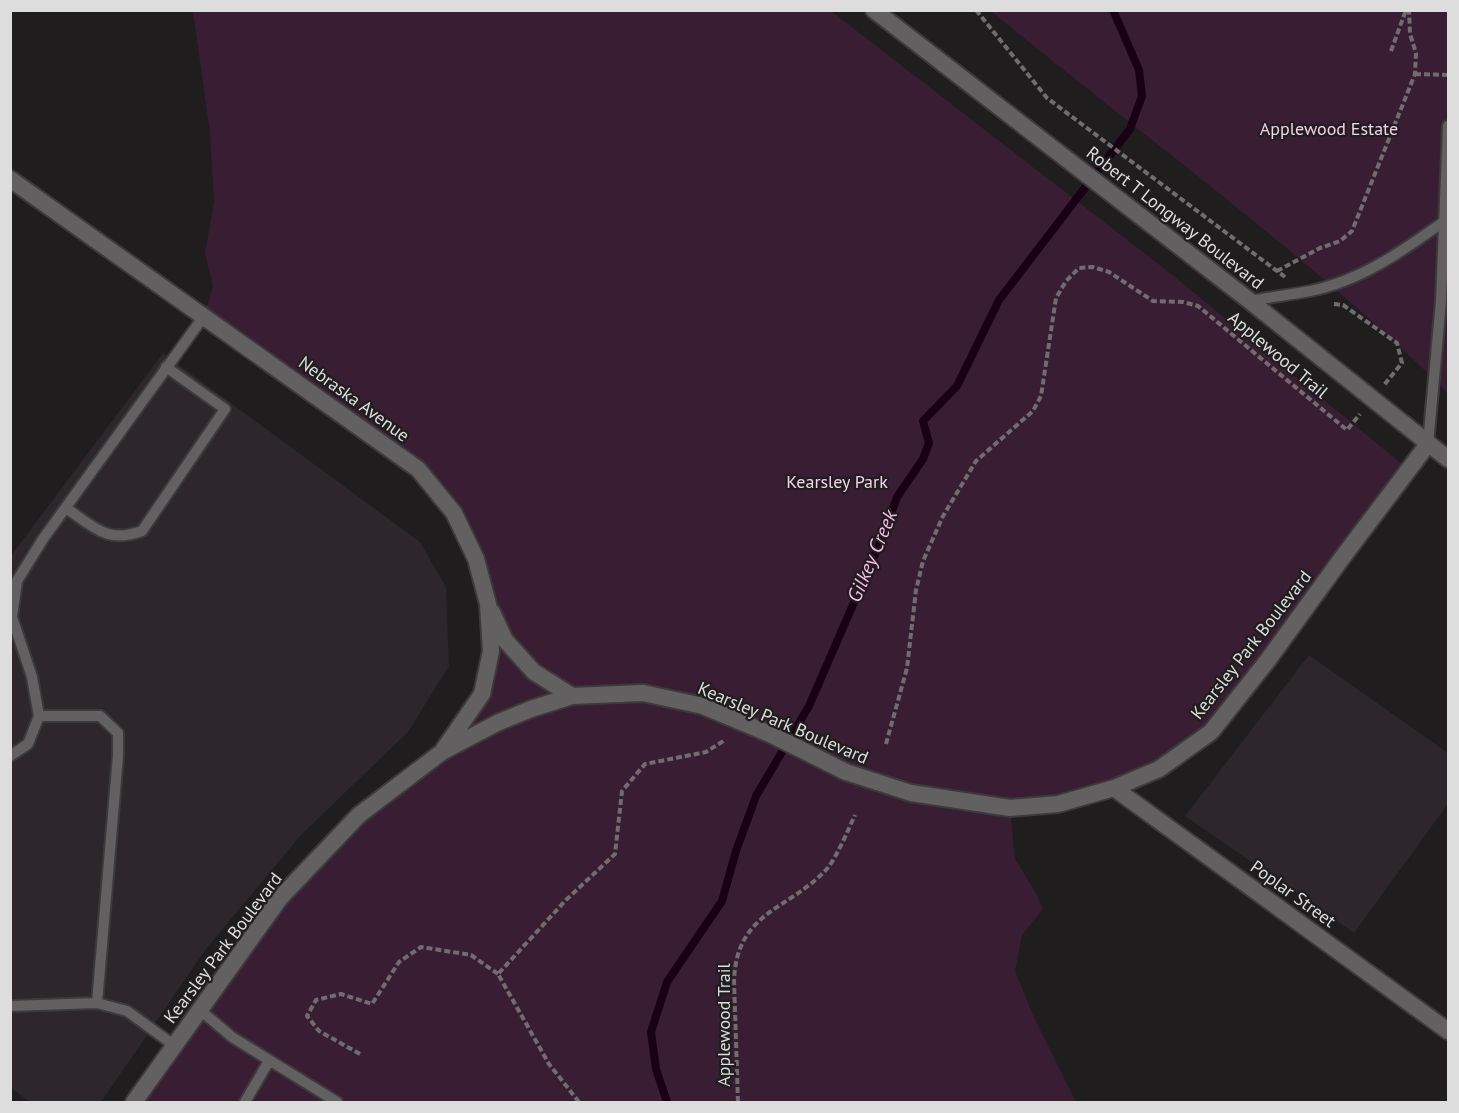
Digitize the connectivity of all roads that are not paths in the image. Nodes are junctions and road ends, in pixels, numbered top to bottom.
1 (874, 10) edge
2 (1449, 126) edge
3 (10, 179) edge
4 (1446, 220) junction
5 (1250, 301) junction
6 (204, 316) junction
7 (166, 367) junction
8 (1428, 444) junction
9 (1449, 459) edge
10 (66, 508) junction
11 (13, 601) edge
12 (488, 604) junction
13 (572, 696) junction
14 (39, 716) junction
15 (442, 752) junction
16 (10, 756) edge
17 (1114, 788) junction
18 (97, 1004) junction
19 (10, 1006) edge
20 (200, 1010) junction
21 (1449, 1031) edge
22 (175, 1046) junction
23 (269, 1061) junction
24 (323, 1099) edge
25 (134, 1102) edge
26 (244, 1102) edge
27 (337, 1102) edge

1 - 5 street, Robert T Longway Boulevard
2 - 4 lane
3 - 6 street, Nebraska Avenue
4 - 5 lane
4 - 8 lane
5 - 8 street, Robert T Longway Boulevard
6 - 7 lane
6 - 12 street, Nebraska Avenue
7 - 10 lane
7 - 10 lane
8 - 9 street, Robert T Longway Boulevard
8 - 17 street, Kearsley Park Boulevard
10 - 11 lane
11 - 14 lane
12 - 13 street
12 - 15 street, Nebraska Avenue
13 - 15 street, Kearsley Park Boulevard
13 - 17 street, Kearsley Park Boulevard
14 - 16 lane
14 - 18 lane
15 - 20 street, Kearsley Park Boulevard
17 - 21 street, Poplar Street
18 - 19 lane
18 - 22 lane
20 - 22 street, Kearsley Park Boulevard
20 - 23 lane
22 - 25 street, Kearsley Park Boulevard
23 - 24 lane
23 - 26 lane
24 - 27 lane

